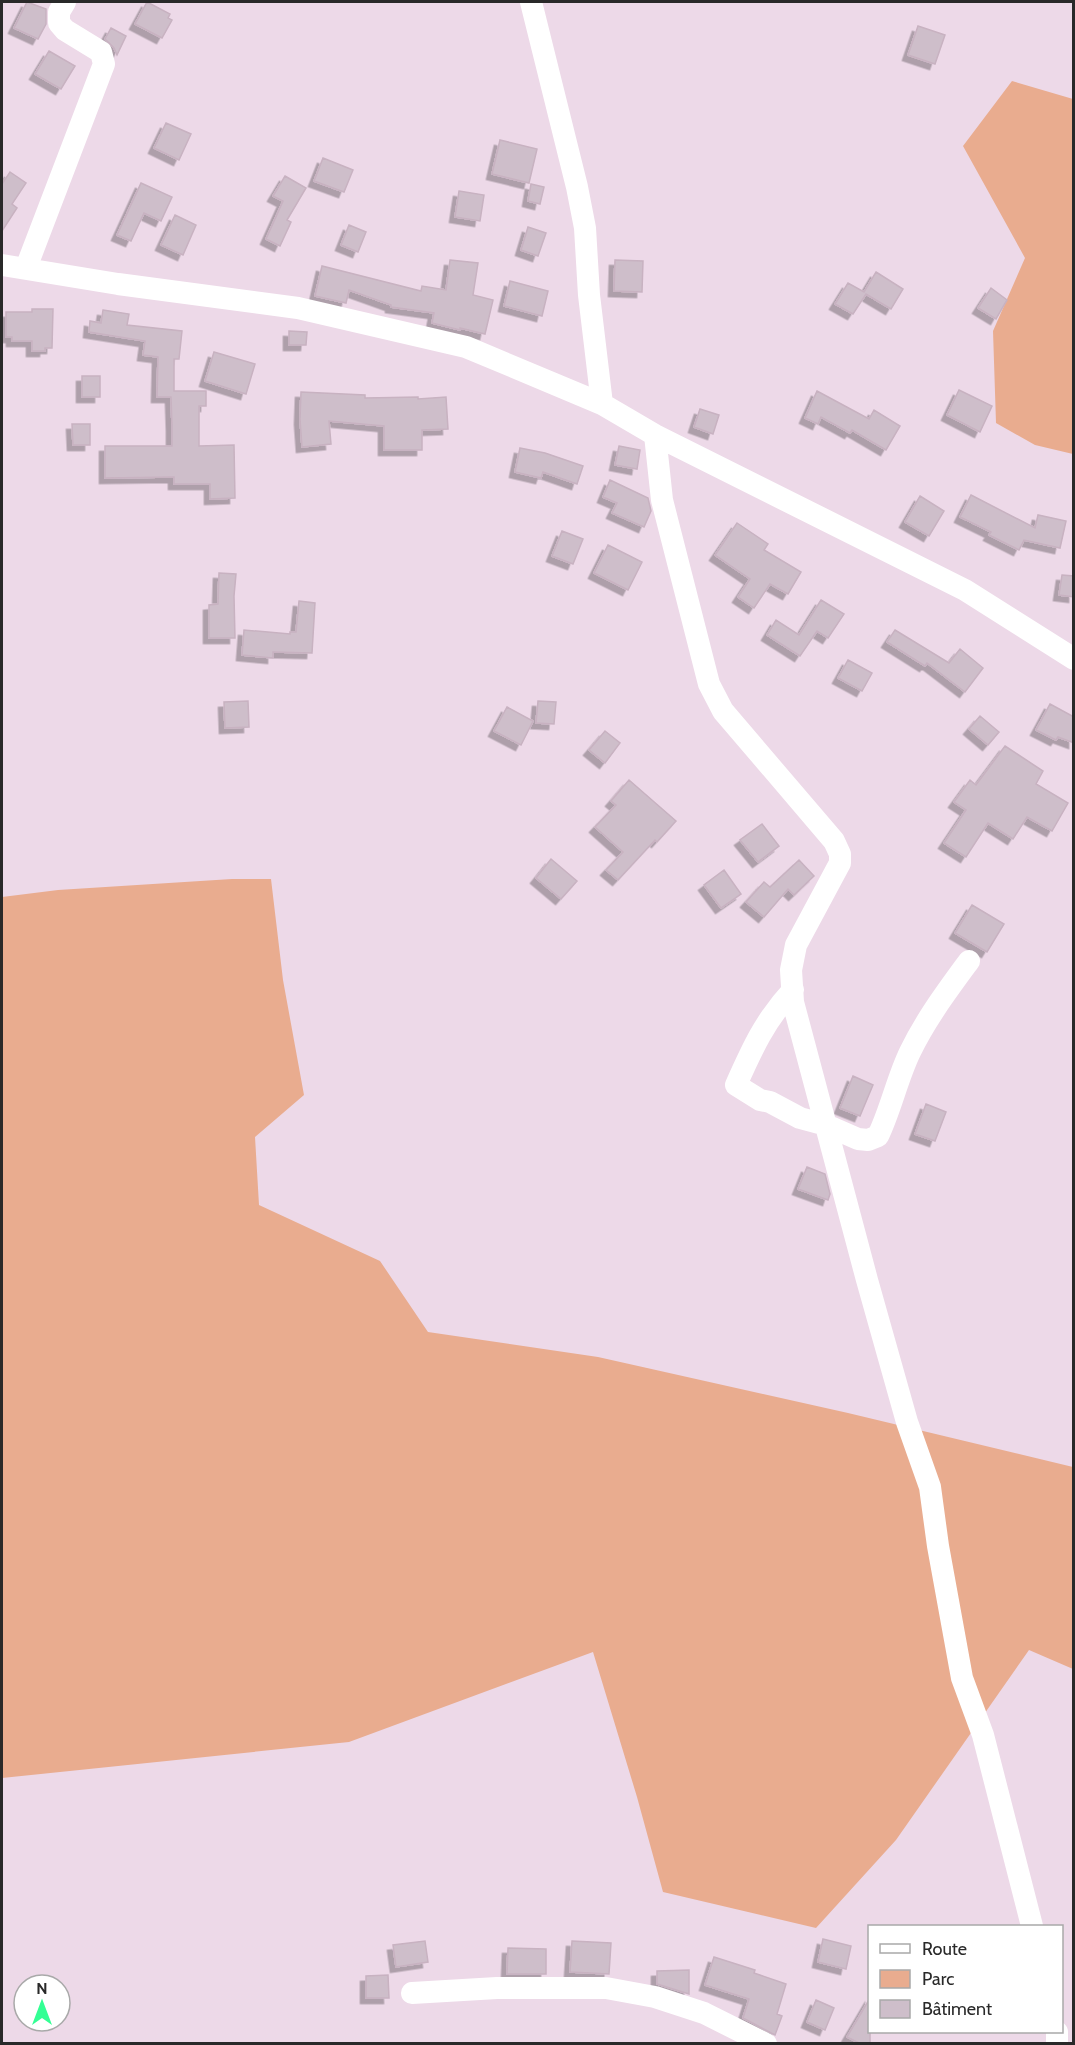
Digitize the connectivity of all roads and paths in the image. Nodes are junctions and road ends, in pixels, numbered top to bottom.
1 (65, 2) edge
2 (531, 2) edge
3 (2, 265) edge
4 (26, 268) junction
5 (602, 404) junction
6 (655, 435) junction
7 (1074, 659) edge
8 (969, 961) dead end
9 (792, 990) junction
10 (826, 1125) junction
11 (1032, 1925) edge
12 (412, 1993) dead end
13 (766, 2043) edge

1 - 4 street
2 - 5 street
3 - 4 street
4 - 5 street
5 - 6 street
6 - 7 street
6 - 9 street
8 - 10 street
9 - 10 street
9 - 10 street
10 - 11 street
12 - 13 street

